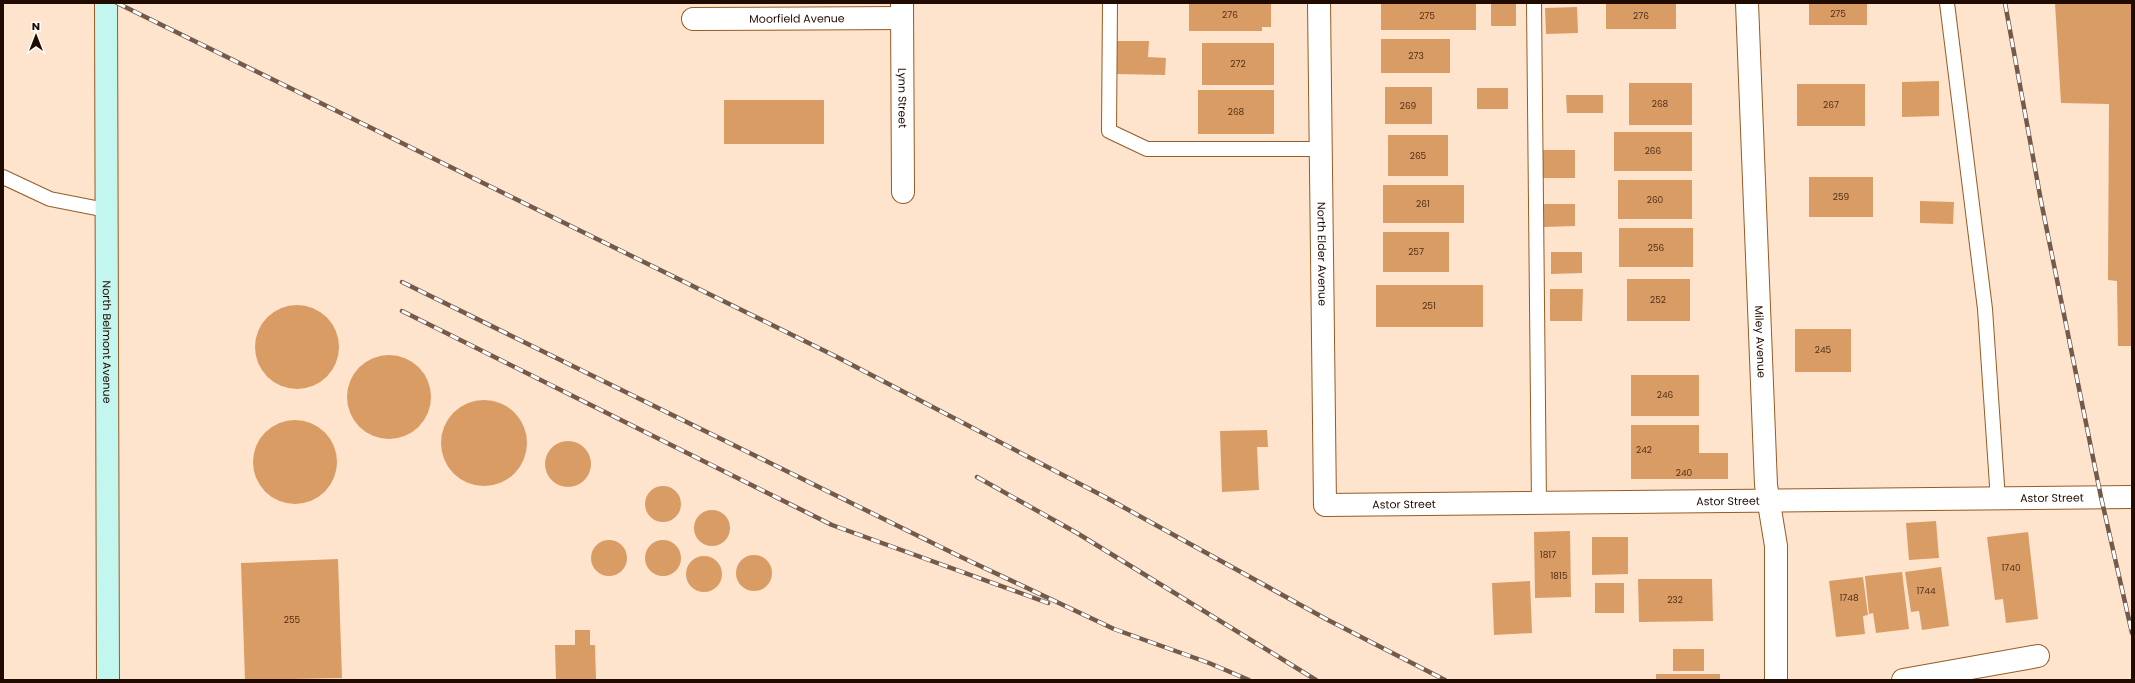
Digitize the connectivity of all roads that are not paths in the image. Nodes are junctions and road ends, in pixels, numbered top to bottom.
1 (106, 3) edge
2 (1110, 3) edge
3 (1319, 3) edge
4 (1534, 3) edge
5 (1747, 3) edge
6 (1947, 3) edge
7 (902, 11) edge
8 (693, 19) dead end
9 (1321, 149) junction
10 (3, 177) edge
11 (903, 192) dead end
12 (106, 210) junction
13 (2132, 497) edge
14 (1998, 500) junction
15 (1769, 502) junction
16 (1539, 504) junction
17 (1325, 505) joint
18 (2038, 656) dead end
19 (108, 680) edge
20 (1776, 680) edge
21 (1903, 680) edge

1 - 12 main road, North Belmont Avenue
2 - 9 lane
3 - 9 street, North Elder Avenue
4 - 16 lane
5 - 15 street, Miley Avenue
6 - 14 lane
7 - 8 street, Moorfield Avenue
7 - 11 street, Lynn Street
9 - 17 street, North Elder Avenue
10 - 12 lane
12 - 19 main road, North Belmont Avenue
13 - 14 street, Astor Street
14 - 15 street, Astor Street
15 - 16 street, Astor Street
15 - 20 street, Miley Avenue
16 - 17 street, Astor Street
18 - 21 street

